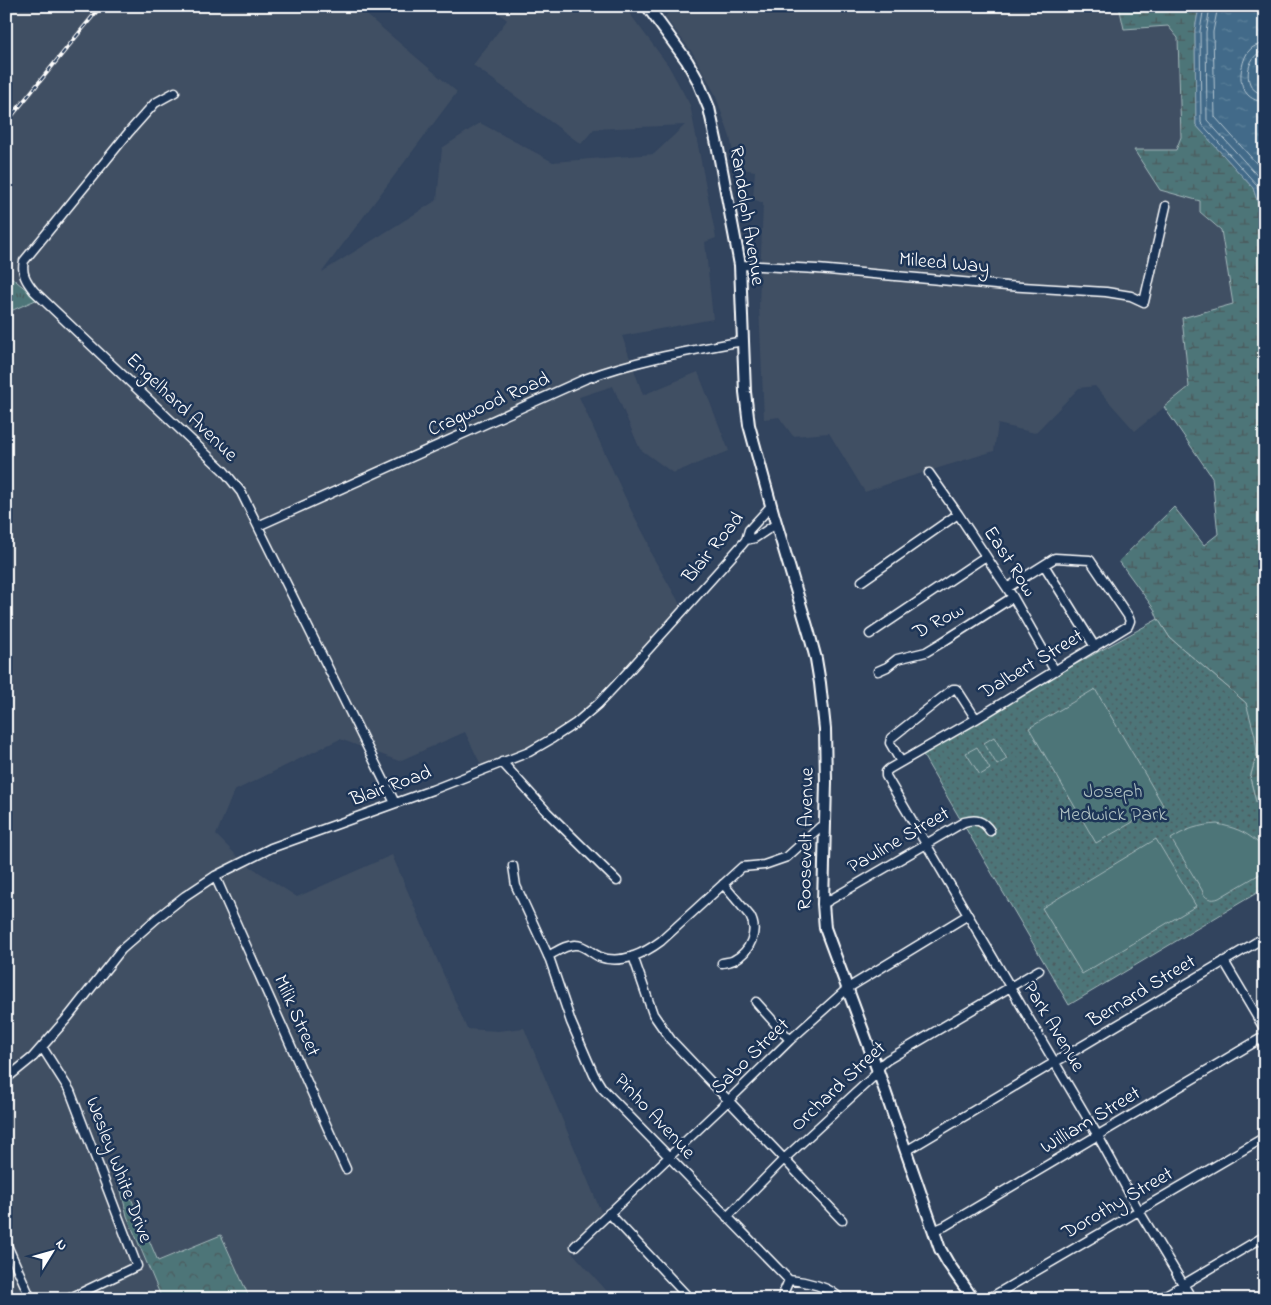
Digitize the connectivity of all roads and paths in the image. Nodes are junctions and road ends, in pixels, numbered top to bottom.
1 (647, 6) edge
2 (175, 92) dead end
3 (1166, 206) dead end
4 (740, 265) junction
5 (743, 341) junction
6 (929, 473) dead end
7 (771, 506) junction
8 (958, 514) junction
9 (776, 524) junction
10 (258, 526) junction
11 (746, 540) junction
12 (986, 556) junction
13 (1044, 565) junction
14 (862, 580) dead end
15 (1007, 588) junction
16 (1013, 597) junction
17 (870, 634) dead end
18 (1095, 646) junction
19 (878, 671) dead end
20 (1055, 671) junction
21 (976, 718) junction
22 (502, 762) junction
23 (901, 762) junction
24 (886, 772) joint
25 (395, 804) junction
26 (825, 827) junction
27 (990, 832) dead end
28 (925, 844) junction
29 (513, 866) dead end
30 (215, 876) junction
31 (617, 881) dead end
32 (723, 884) junction
33 (823, 904) junction
34 (968, 915) junction
35 (1265, 937) edge
36 (548, 956) junction
37 (633, 956) junction
38 (1224, 961) junction
39 (722, 963) dead end
40 (1039, 970) dead end
41 (1010, 987) junction
42 (848, 988) junction
43 (756, 1002) dead end
44 (1265, 1030) edge
45 (1265, 1036) edge
46 (790, 1040) junction
47 (42, 1047) junction
48 (1055, 1063) junction
49 (878, 1071) junction
50 (6, 1079) edge
51 (728, 1101) junction
52 (1098, 1136) junction
53 (1265, 1138) edge
54 (906, 1151) junction
55 (669, 1157) junction
56 (784, 1159) junction
57 (346, 1169) dead end
58 (1139, 1210) junction
59 (609, 1213) junction
60 (727, 1217) junction
61 (842, 1220) dead end
62 (933, 1231) junction
63 (1265, 1236) edge
64 (6, 1243) edge
65 (575, 1246) dead end
66 (789, 1280) junction
67 (1184, 1284) junction
68 (30, 1299) edge
69 (68, 1299) edge
70 (690, 1299) edge
71 (781, 1299) edge
72 (840, 1299) edge
73 (973, 1299) edge
74 (988, 1299) edge
75 (1159, 1299) edge
76 (1192, 1299) edge

1 - 4 main road, Randolph Avenue
2 - 10 street, Engelhard Avenue
3 - 4 street, Mileed Way
4 - 5 main road, Randolph Avenue
5 - 7 main road, Randolph Avenue
5 - 10 street, Cragwood Road
6 - 8 street, East Row
7 - 9 main road, Roosevelt Avenue
7 - 11 street, Blair Road
8 - 12 street, East Row
8 - 14 street
9 - 11 street
9 - 26 main road, Roosevelt Avenue
10 - 25 street, Engelhard Avenue
11 - 22 street, Blair Road
12 - 15 street, East Row
12 - 17 street
13 - 15 street
13 - 18 street
13 - 18 street, Dalbert Street
15 - 16 street, East Row
16 - 19 street, D Row
16 - 20 street, East Row
18 - 20 street, Dalbert Street
20 - 21 street, Dalbert Street
21 - 23 street, Dalbert Street
21 - 23 street
22 - 25 street, Blair Road
22 - 31 street
23 - 24 street, Dalbert Street
24 - 28 street, Park Avenue
25 - 30 street, Blair Road
26 - 32 street
26 - 33 main road, Roosevelt Avenue
27 - 28 street, Pauline Street
28 - 33 street, Pauline Street
28 - 34 street, Park Avenue
29 - 36 street, Pinho Avenue
30 - 47 street, Blair Road
30 - 57 street, Milik Street
32 - 37 street
32 - 39 street
33 - 42 main road, Roosevelt Avenue
34 - 41 street, Park Avenue
34 - 42 street, Sabo Street
35 - 38 street, Bernard Street
36 - 37 street
36 - 55 street, Pinho Avenue
37 - 51 street
38 - 44 street
38 - 48 street, Bernard Street
40 - 41 street, Orchard Street
41 - 48 street, Park Avenue
41 - 49 street, Orchard Street
42 - 46 street, Sabo Street
42 - 49 main road, Roosevelt Avenue
43 - 46 street
45 - 52 street, William Street
46 - 51 street, Sabo Street
47 - 50 street, Blair Road
47 - 69 street, Wesley White Drive
48 - 52 street, Park Avenue
48 - 54 street, Bernard Street
49 - 54 main road, Roosevelt Avenue
49 - 56 street, Orchard Street
51 - 55 street, Sabo Street
51 - 56 street
52 - 58 street, Park Avenue
52 - 62 street, William Street
53 - 58 street, Dorothy Street
54 - 62 main road, Roosevelt Avenue
55 - 59 street, Sabo Street
55 - 60 street, Pinho Avenue
56 - 60 street, Orchard Street
56 - 61 street
58 - 67 street, Park Avenue
58 - 74 street, Dorothy Street
59 - 65 street, Sabo Street
59 - 70 street
60 - 66 street, Pinho Avenue
62 - 73 main road, Roosevelt Avenue
63 - 67 street
64 - 68 street
66 - 71 street
66 - 72 street
67 - 75 street
67 - 76 street, Park Avenue

